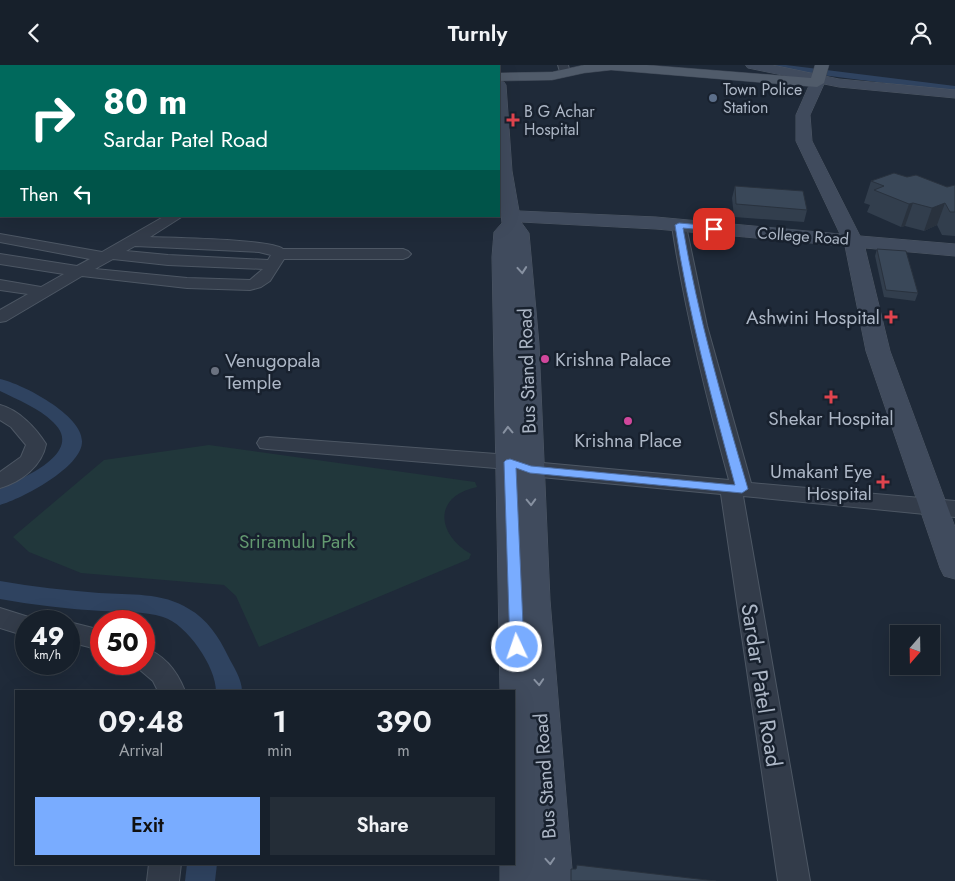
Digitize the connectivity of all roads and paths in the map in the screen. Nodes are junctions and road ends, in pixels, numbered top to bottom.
1 (611, 65) edge
2 (753, 65) edge
3 (564, 69) edge
4 (819, 75) edge
5 (500, 77) edge
6 (955, 94) edge
7 (500, 111) edge
8 (174, 217) edge
9 (507, 218) edge
10 (679, 225) junction
11 (0, 238) edge
12 (854, 240) junction
13 (134, 241) junction
14 (955, 250) edge
15 (403, 254) dead end
16 (108, 256) junction
17 (0, 259) edge
18 (276, 259) junction
19 (81, 271) junction
20 (0, 285) edge
21 (43, 292) junction
22 (2, 314) edge
23 (0, 411) edge
24 (267, 443) dead end
25 (520, 466) junction
26 (0, 481) edge
27 (737, 489) junction
28 (944, 508) edge
29 (955, 568) edge
30 (0, 618) edge
31 (15, 623) edge
32 (155, 668) edge
33 (172, 690) edge
34 (166, 865) edge
35 (163, 881) edge
36 (521, 881) edge
37 (552, 881) edge
38 (794, 881) edge

1 - 3 main road
1 - 4 main road
2 - 4 main road
3 - 5 main road
4 - 6 main road
4 - 12 main road
7 - 9 main road, Bus Stand Road
8 - 13 street
9 - 10 main road, College Road
9 - 25 main road, Bus Stand Road
10 - 12 main road, College Road
10 - 27 street, Sardar Patel Road
11 - 16 street
12 - 14 main road, College Road
12 - 28 main road
13 - 16 street
13 - 18 street
15 - 18 street
16 - 18 street
16 - 19 street
17 - 19 street
18 - 19 street
19 - 21 street
20 - 21 street
21 - 22 street
23 - 26 street
24 - 25 street
25 - 27 street
25 - 36 main road, Bus Stand Road
25 -> 37 main road, Bus Stand Road
27 - 28 street
27 - 38 street, Sardar Patel Road
28 - 29 main road
30 - 31 street
32 - 33 street
34 - 35 street

